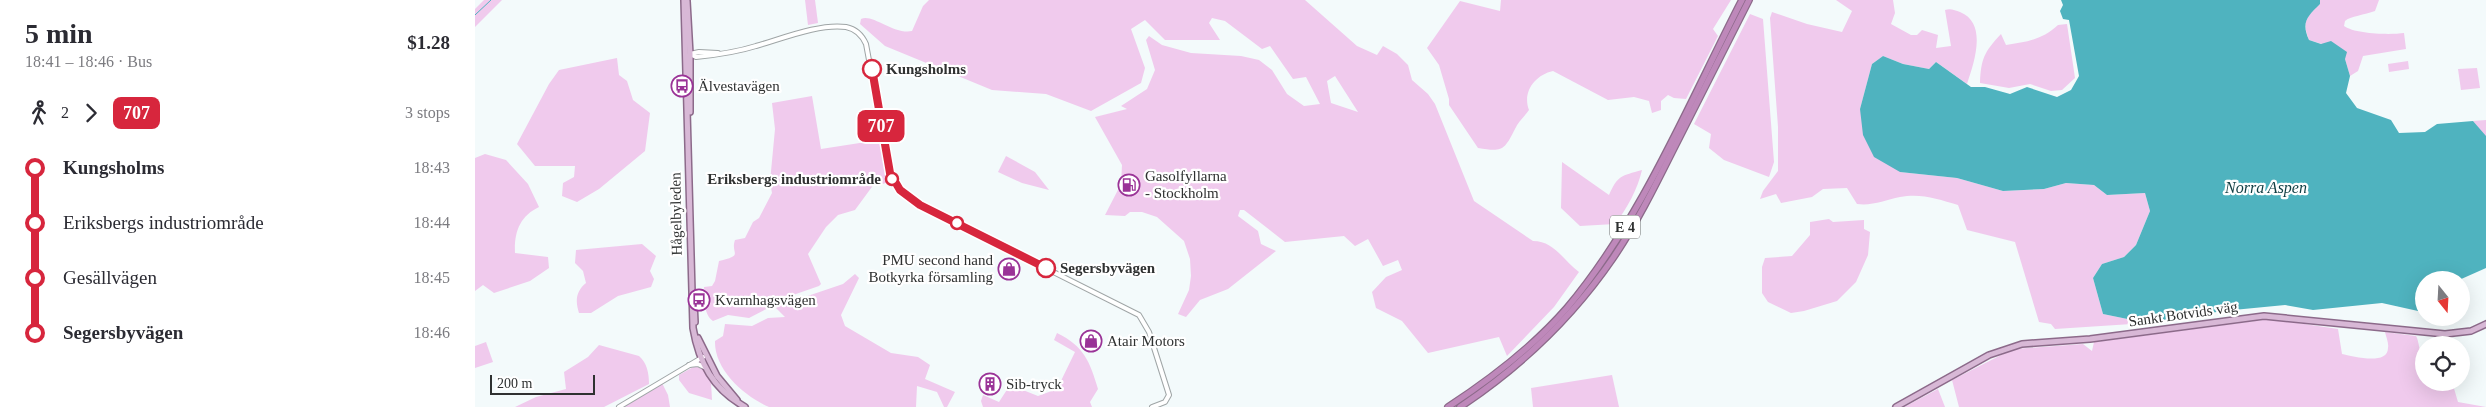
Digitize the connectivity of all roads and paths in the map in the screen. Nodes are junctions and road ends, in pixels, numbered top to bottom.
1 (685, 0) edge
2 (1742, 0) edge
3 (1749, 0) edge
4 (687, 54) junction
5 (2486, 324) edge
6 (702, 357) junction
7 (705, 368) junction
8 (680, 369) junction
9 (619, 407) edge
10 (745, 407) edge
11 (1153, 407) edge
12 (1448, 407) edge
13 (1460, 407) edge
14 (1896, 407) edge

1 - 4 main road, Hågelbyleden
2 - 12 highway, E 4
3 - 13 highway, E 4
4 - 6 main road, Hågelbyleden
4 - 11 street
5 - 14 main road, Sankt Botvids väg
6 - 7 main road, Hågelbyleden
6 - 8 street
6 - 10 main road, Hågelbyleden
7 - 8 street
7 - 10 main road, Hågelbyleden
8 - 9 street

